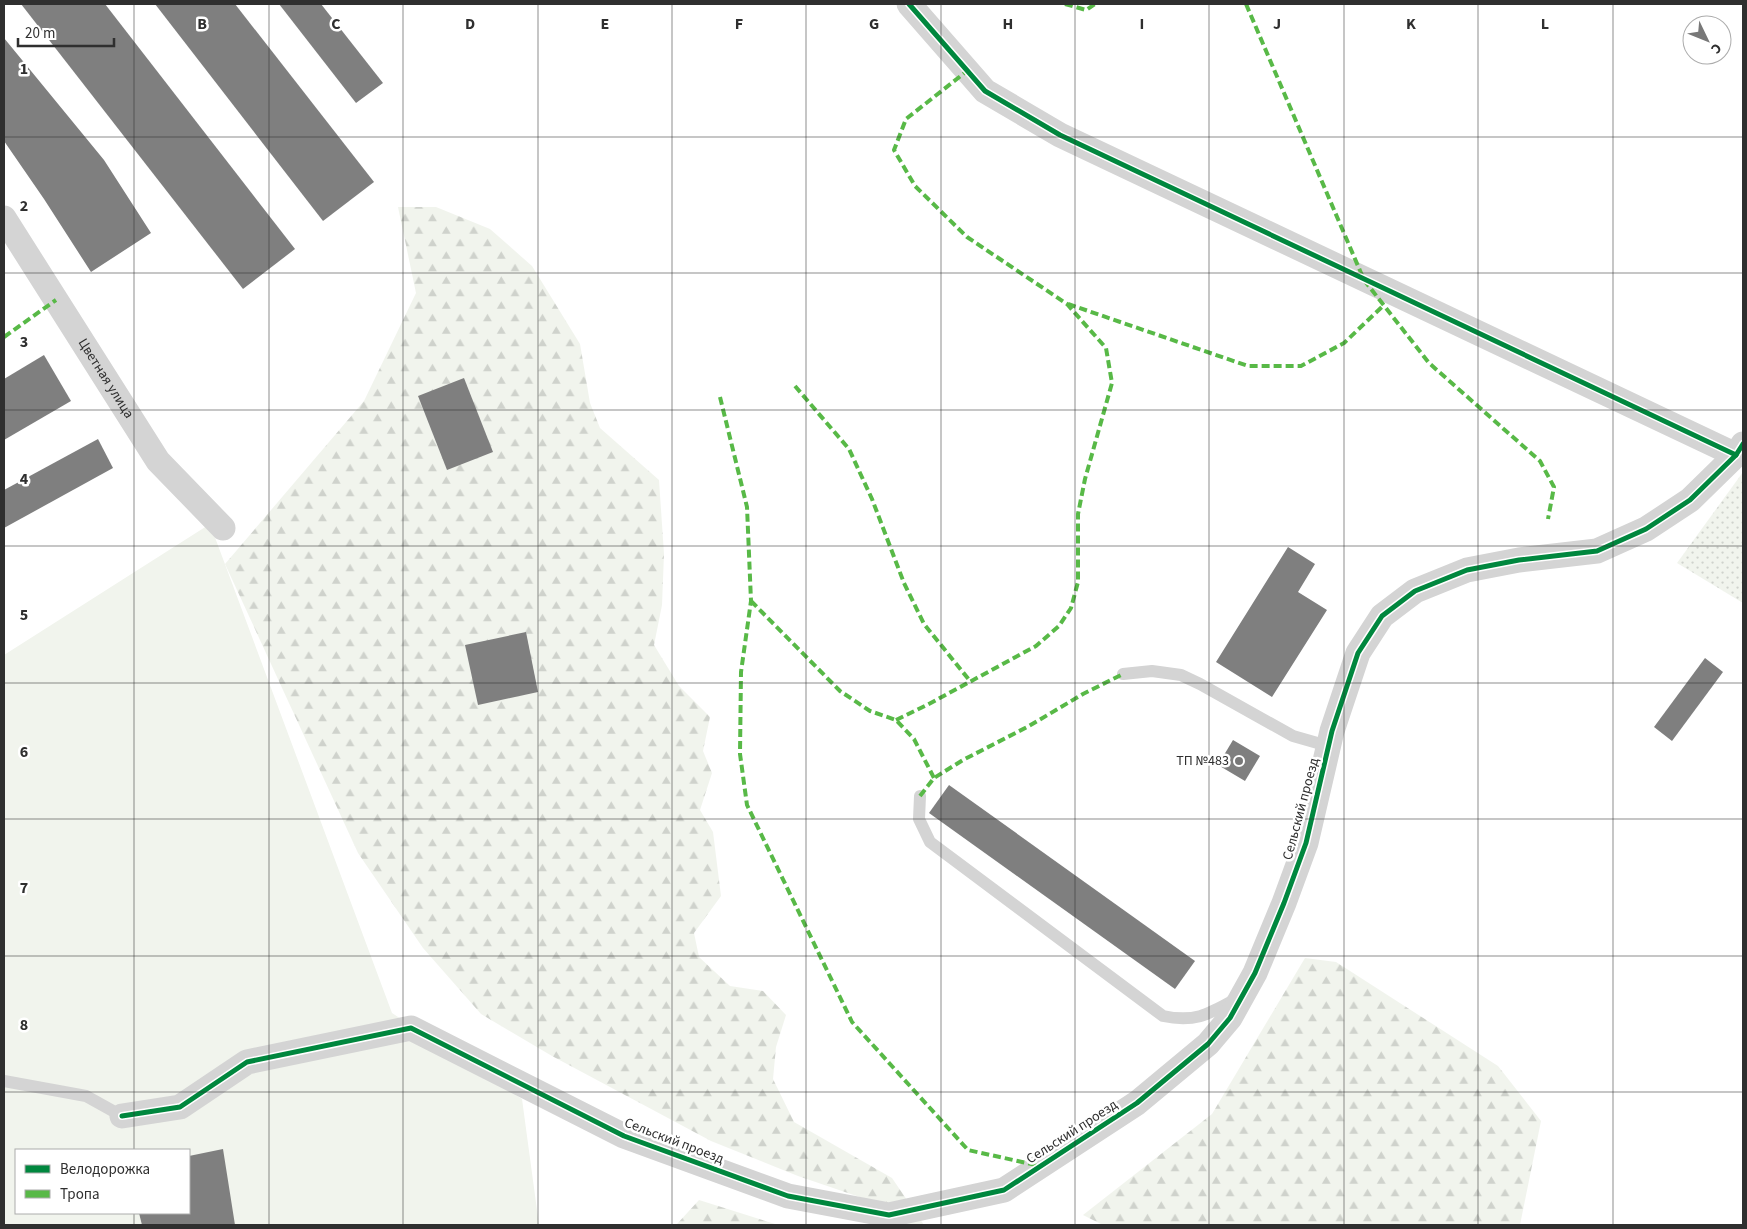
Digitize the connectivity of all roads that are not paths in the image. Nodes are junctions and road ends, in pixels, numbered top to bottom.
1 (910, 4) edge
2 (4, 218) edge
3 (1739, 450) edge
4 (223, 528) dead end
5 (1124, 674) dead end
6 (1328, 746) junction
7 (920, 796) dead end
8 (1242, 997) junction
9 (4, 1081) edge
10 (122, 1116) joint

1 - 3 street
2 - 4 street, Цветная улица
3 - 6 street, Сельский проезд
5 - 6 lane
6 - 8 street, Сельский проезд
7 - 8 lane
8 - 10 street, Сельский проезд
9 - 10 lane

